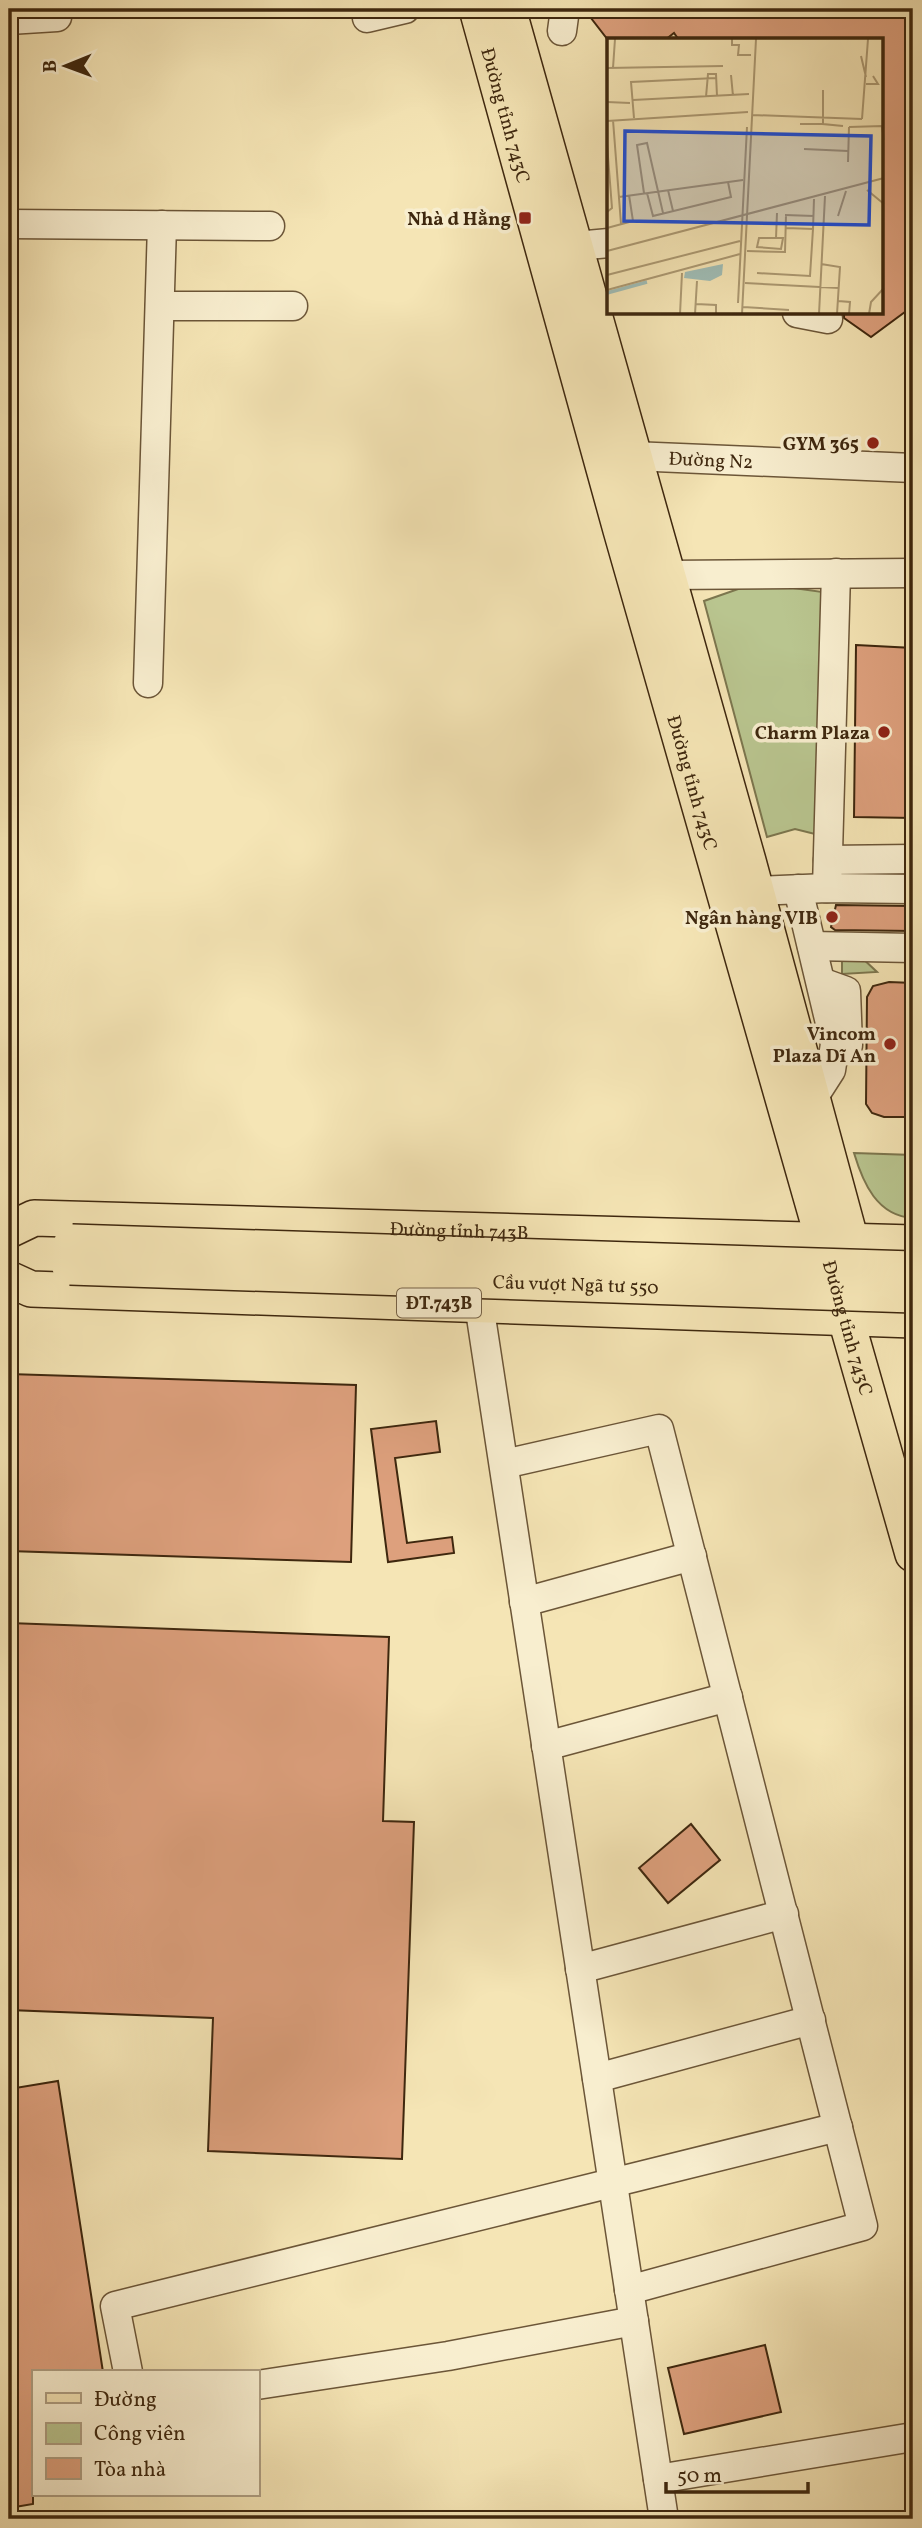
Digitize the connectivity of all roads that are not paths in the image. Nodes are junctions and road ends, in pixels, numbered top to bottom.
1 (405, 9) edge
2 (477, 9) edge
3 (508, 9) edge
4 (57, 16) dead end
5 (367, 18) dead end
6 (9, 20) edge
7 (9, 224) edge
8 (162, 225) junction
9 (271, 226) dead end
10 (592, 244) edge
11 (160, 306) junction
12 (293, 306) dead end
13 (807, 315) edge
14 (828, 319) dead end
15 (618, 460) junction
16 (913, 468) edge
17 (913, 572) edge
18 (836, 573) junction
19 (667, 575) junction
20 (148, 683) dead end
21 (913, 859) edge
22 (828, 860) junction
23 (799, 888) junction
24 (827, 888) junction
25 (913, 889) edge
26 (742, 895) junction
27 (812, 946) junction
28 (913, 948) edge
29 (822, 1084) junction
30 (9, 1230) edge
31 (839, 1241) junction
32 (913, 1243) edge
33 (71, 1255) junction
34 (913, 1269) edge
35 (9, 1277) edge
36 (913, 1295) edge
37 (479, 1304) junction
38 (859, 1319) junction
39 (913, 1320) edge
40 (504, 1464) junction
41 (913, 1465) edge
42 (913, 1554) edge
43 (692, 1556) junction
44 (524, 1602) junction
45 (728, 1697) junction
46 (546, 1746) junction
47 (784, 1914) junction
48 (580, 1969) junction
49 (811, 2020) junction
50 (597, 2078) junction
51 (838, 2127) junction
52 (613, 2183) junction
53 (629, 2290) junction
54 (634, 2321) junction
55 (128, 2370) edge
56 (259, 2385) edge
57 (913, 2437) edge
58 (658, 2479) junction
59 (664, 2519) edge

1 - 5 street
2 - 15 main road, Đường tỉnh 743C
3 - 10 main road, Đường tỉnh 743C
4 - 6 street
7 - 8 street
8 - 9 street
8 - 11 street
10 - 15 main road, Đường tỉnh 743C
11 - 12 street
11 - 20 street
13 - 14 street
15 - 16 street, Đường N2
15 - 19 main road, Đường tỉnh 743C
15 - 26 main road, Đường tỉnh 743C
17 - 18 street
18 - 19 street
18 - 22 street
19 - 26 main road, Đường tỉnh 743C
21 - 22 street
22 - 24 street
23 - 24 street
23 - 26 street
23 - 27 street
24 - 25 street
26 - 29 main road, Đường tỉnh 743C
26 - 31 main road, Đường tỉnh 743C
27 - 28 street
27 - 29 street
29 - 31 main road, Đường tỉnh 743C
30 - 31 main road, Đường tỉnh 743B / ĐT.743B
30 - 33 main road, Đường tỉnh 743B / ĐT.743B
31 - 32 main road, Đường tỉnh 743B / ĐT.743B
31 - 38 main road, Đường tỉnh 743C
33 - 34 main road, Cầu vượt Ngã tư 550 / ĐT.743B, bridge
33 - 35 main road, ĐT.743B
33 - 36 main road, Cầu vượt Ngã tư 550 / ĐT.743B, bridge
35 - 37 main road, ĐT.743B
37 - 38 main road, ĐT.743B
37 - 40 street
38 - 39 main road, ĐT.743B
38 - 41 main road, Đường tỉnh 743C
38 - 42 main road, Đường tỉnh 743C
40 - 43 street
40 - 44 street
43 - 44 street
43 - 45 street
44 - 46 street
45 - 46 street
45 - 47 street
46 - 48 street
47 - 48 street
47 - 49 street
48 - 50 street
49 - 50 street
49 - 51 street
50 - 52 street
51 - 52 street
51 - 53 street
52 - 53 street
52 - 55 street
53 - 54 street
54 - 56 street
54 - 58 street
57 - 58 street
58 - 59 street

